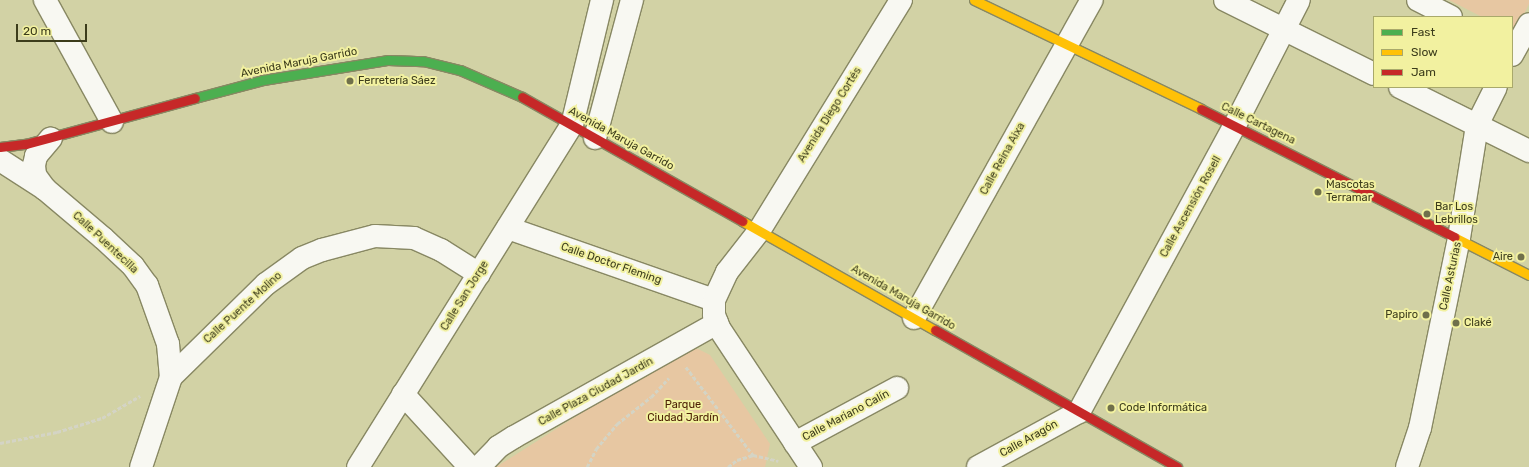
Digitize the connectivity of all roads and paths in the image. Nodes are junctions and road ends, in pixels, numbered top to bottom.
1 (45, 0) edge
2 (602, 0) edge
3 (632, 0) edge
4 (901, 0) edge
5 (974, 0) edge
6 (1092, 0) edge
7 (1225, 0) edge
8 (1299, 0) edge
9 (1418, 0) edge
10 (1449, 16) edge
11 (1529, 24) edge
12 (1283, 29) junction
13 (1067, 46) junction
14 (1517, 52) edge
15 (1373, 74) edge
16 (1402, 88) edge
17 (1496, 88) edge
18 (112, 122) junction
19 (572, 125) junction
20 (1235, 125) junction
21 (1477, 125) junction
22 (51, 138) junction
23 (595, 138) junction
24 (0, 147) edge
25 (1529, 151) edge
26 (0, 160) edge
27 (45, 189) junction
28 (508, 228) junction
29 (759, 231) junction
30 (1459, 238) junction
31 (479, 274) junction
32 (1529, 275) edge
33 (714, 300) junction
34 (914, 318) junction
35 (717, 323) junction
36 (690, 339) junction
37 (672, 375) dead end
38 (171, 377) junction
39 (897, 388) dead end
40 (403, 394) junction
41 (1079, 412) junction
42 (0, 443) edge
43 (753, 456) junction
44 (800, 460) edge
45 (985, 465) edge
46 (141, 467) edge
47 (358, 467) edge
48 (470, 467) edge
49 (479, 467) edge
50 (587, 467) edge
51 (728, 467) edge
52 (1177, 467) edge
53 (1407, 467) edge

1 - 18 street
2 - 19 street, Calle San Jorge
3 - 23 street
4 - 29 street, Avenida Diego Cortés
5 - 13 main road, Calle Cartagena
6 - 13 street, Calle Reina Aixa
7 - 12 street
8 - 12 street, Calle Ascensión Rosell
9 - 10 street
11 - 14 street
12 - 15 street
12 - 20 street, Calle Ascensión Rosell
13 - 20 main road, Calle Cartagena
13 - 34 street, Calle Reina Aixa
16 - 21 street
17 - 21 street, Calle Asturias
18 - 19 main road, Avenida Maruja Garrido
18 - 22 main road, Avenida Maruja Garrido
19 - 23 main road, Avenida Maruja Garrido
19 - 28 street, Calle San Jorge
20 - 30 main road, Calle Cartagena
20 - 41 street, Calle Ascensión Rosell
21 - 25 street
21 - 30 street, Calle Asturias
22 - 24 main road, Avenida Maruja Garrido
22 - 27 street
23 - 29 main road, Avenida Maruja Garrido
26 - 27 street
27 - 38 street, Calle Puentecilla
28 - 31 street, Calle San Jorge
28 - 33 street, Calle Doctor Fleming
29 - 33 street
29 - 34 main road, Avenida Maruja Garrido
30 - 32 main road, Calle Cartagena
30 - 53 street, Calle Asturias
31 - 38 street, Calle Puente Molino
31 - 40 street, Calle San Jorge
33 - 35 street
34 - 41 main road, Avenida Maruja Garrido
35 - 36 street, Calle Plaza Ciudad Jardín
35 - 44 street
36 - 43 path
36 - 49 street, Calle Plaza Ciudad Jardín
37 - 50 path
38 - 42 path
38 - 46 street, Calle Puentecilla
39 - 44 street, Calle Mariano Calín
40 - 47 street, Calle San Jorge
40 - 48 street
41 - 45 street, Calle Aragón
41 - 52 main road, Avenida Maruja Garrido
43 - 44 path
43 - 51 path

